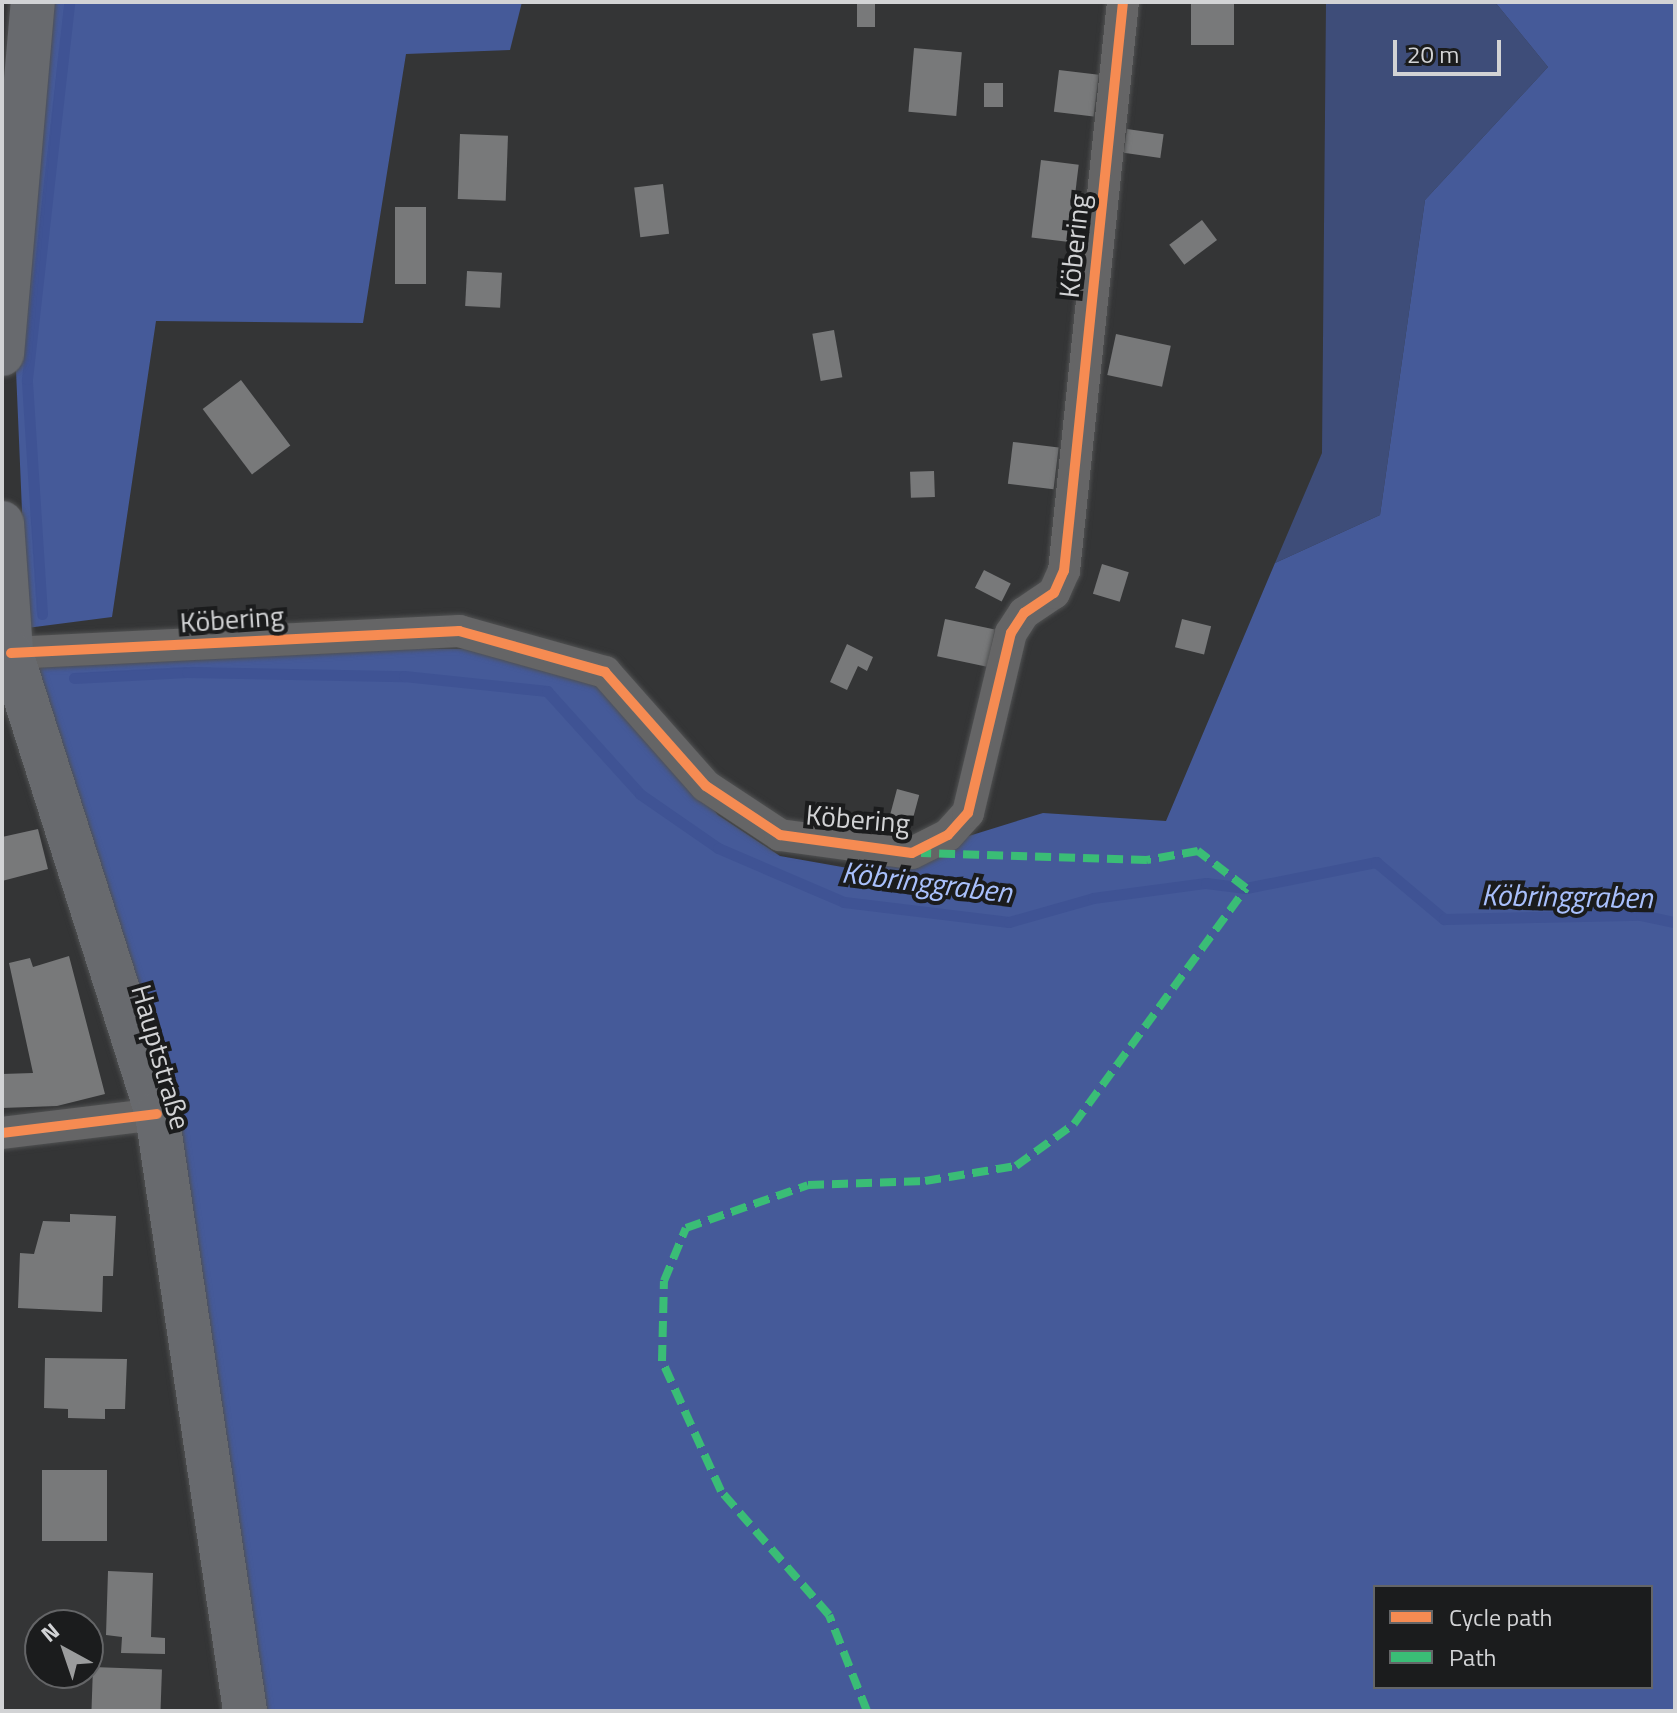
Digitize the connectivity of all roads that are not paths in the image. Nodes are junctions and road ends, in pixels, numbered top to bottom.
1 (33, 2) edge
2 (1123, 2) edge
3 (2, 354) edge
4 (2, 523) edge
5 (11, 653) junction
6 (157, 1114) junction
7 (2, 1133) edge
8 (245, 1711) edge

1 - 3 main road
2 - 5 street, Köbering
4 - 5 main road, Hauptstraße
5 - 6 main road, Hauptstraße
6 - 7 street
6 - 8 main road, Hauptstraße

